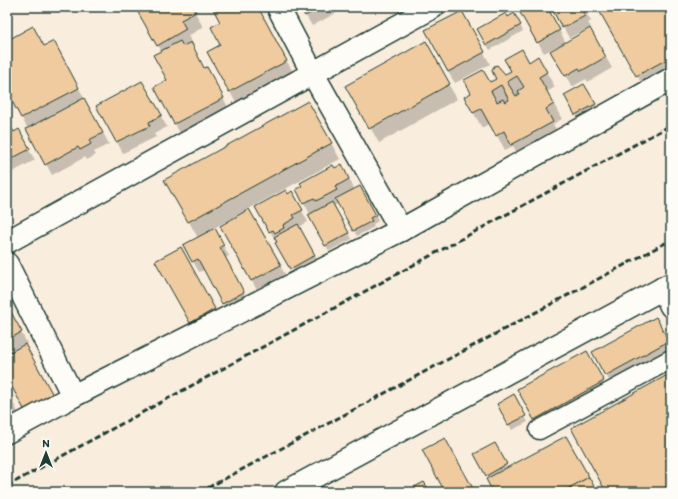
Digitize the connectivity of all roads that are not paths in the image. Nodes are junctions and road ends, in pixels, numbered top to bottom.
1 (278, 7) edge
2 (433, 7) edge
3 (313, 74) junction
4 (671, 79) edge
5 (400, 230) junction
6 (7, 242) edge
7 (7, 264) edge
8 (668, 293) edge
9 (671, 359) edge
10 (73, 396) junction
11 (539, 430) dead end
12 (7, 432) edge
13 (286, 492) edge

1 - 3 street
2 - 3 street
3 - 5 street
3 - 6 street
4 - 5 street
5 - 10 street
7 - 10 street
8 - 13 street
9 - 11 lane
10 - 12 street

